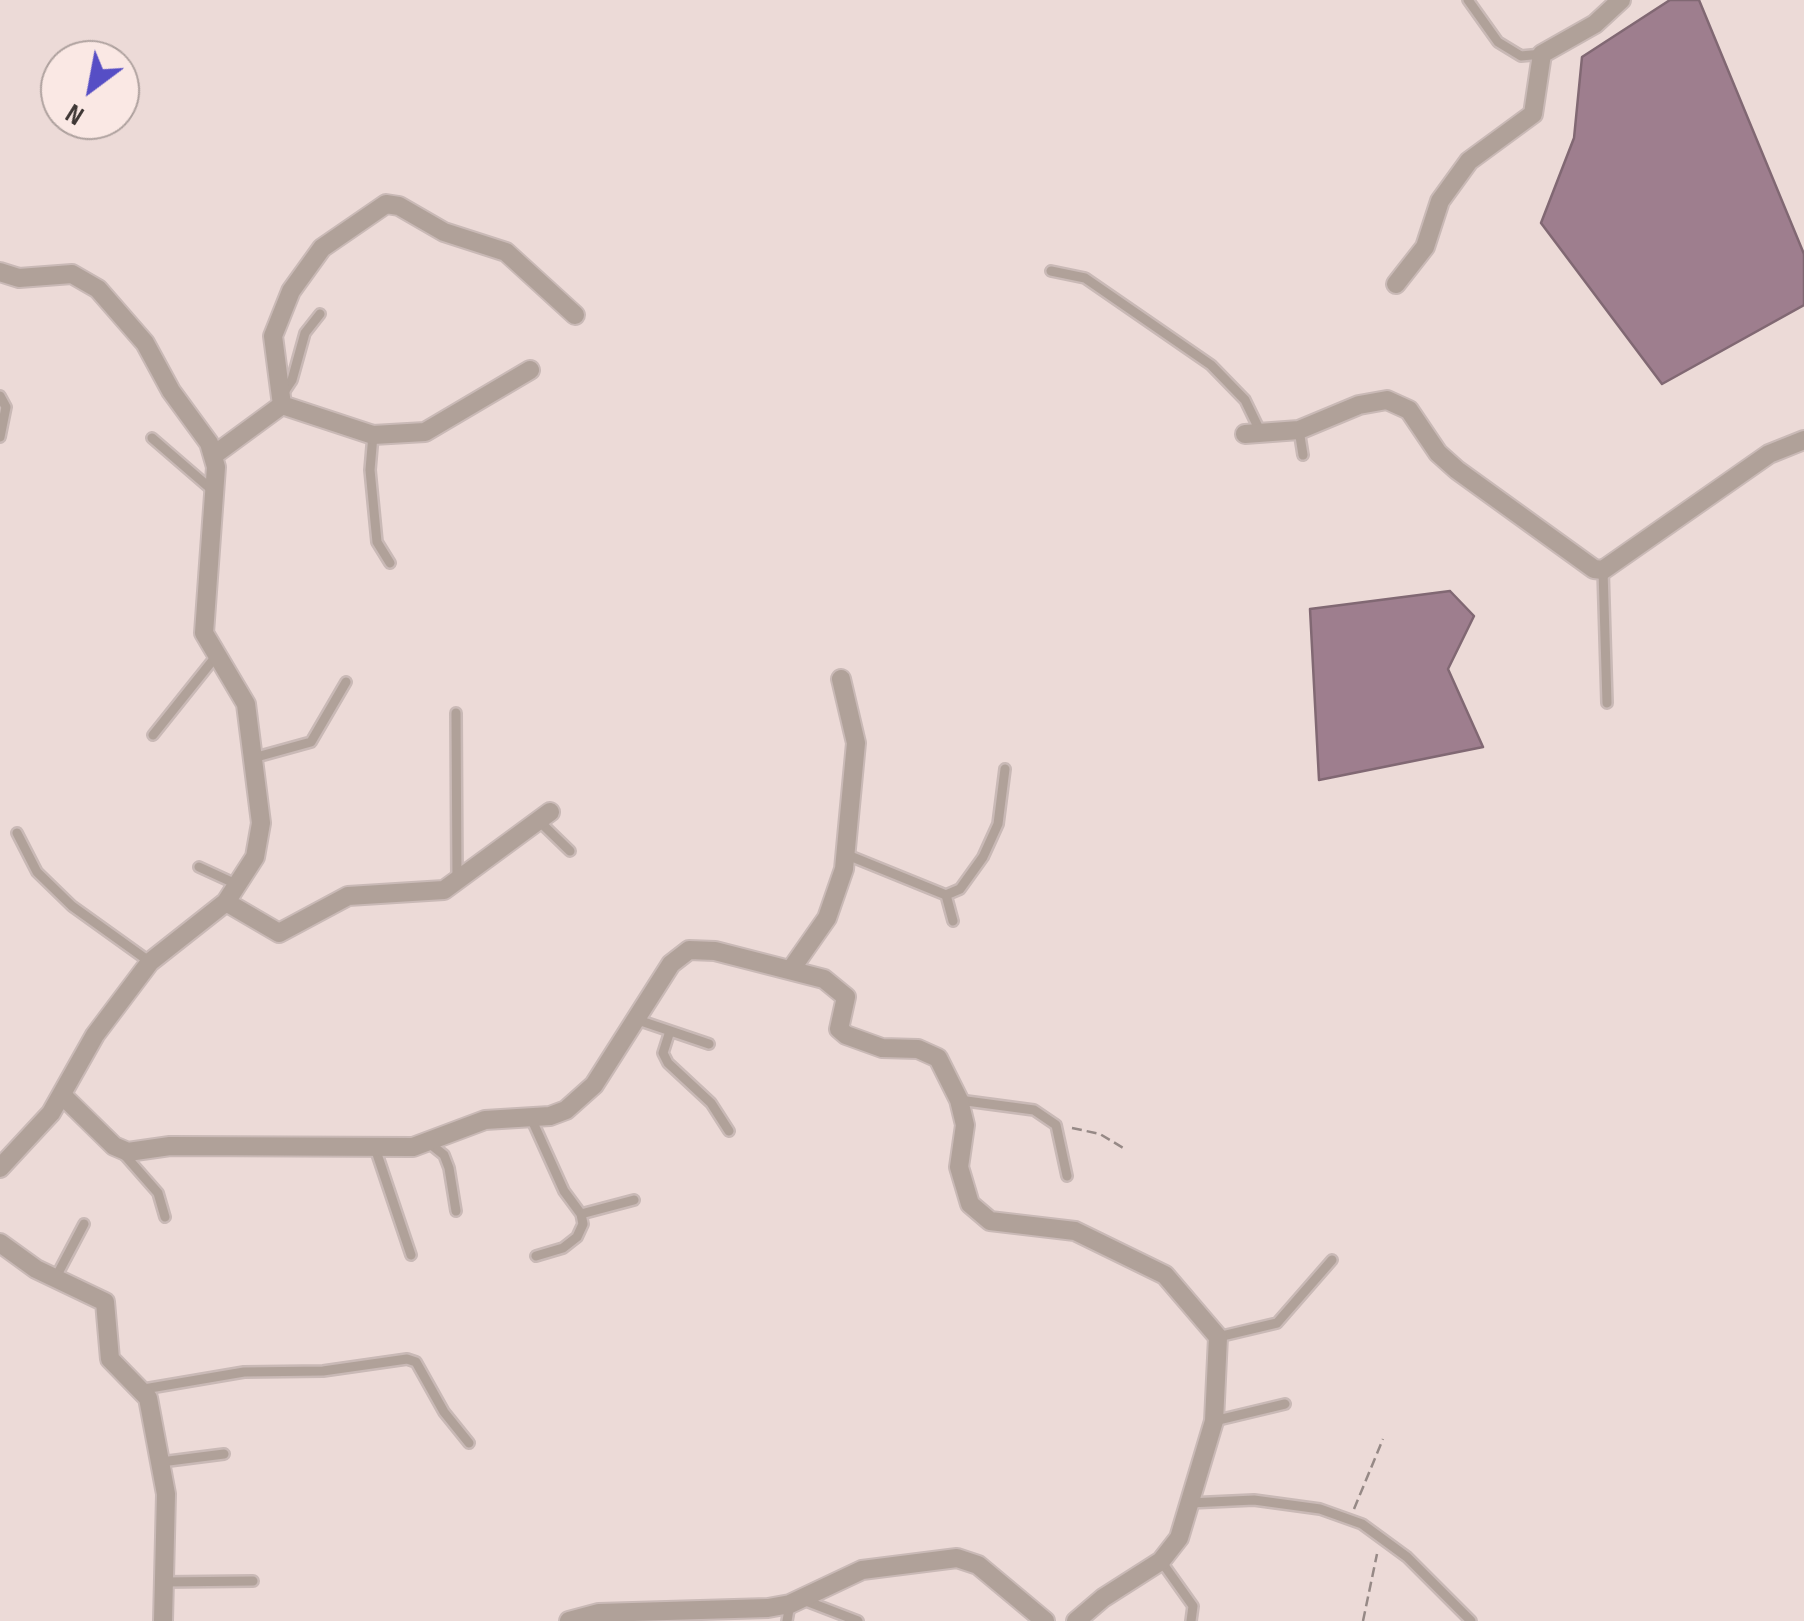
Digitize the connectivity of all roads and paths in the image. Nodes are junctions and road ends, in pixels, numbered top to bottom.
1 (1468, 0) edge
2 (1621, 0) edge
3 (1542, 54) junction
4 (1051, 271) dead end
5 (0, 272) edge
6 (1396, 284) dead end
7 (320, 314) dead end
8 (576, 315) dead end
9 (530, 370) dead end
10 (0, 396) edge
11 (281, 401) junction
12 (1299, 430) junction
13 (1253, 434) joint
14 (373, 435) junction
15 (0, 437) edge
16 (152, 438) dead end
17 (1804, 440) edge
18 (214, 455) junction
19 (1303, 455) dead end
20 (214, 491) junction
21 (390, 563) dead end
22 (1603, 570) junction
23 (217, 655) junction
24 (841, 679) dead end
25 (346, 682) dead end
26 (1608, 703) dead end
27 (456, 713) dead end
28 (153, 734) dead end
29 (251, 759) junction
30 (1005, 769) dead end
31 (544, 816) joint
32 (17, 833) dead end
33 (570, 851) dead end
34 (845, 854) junction
35 (199, 866) dead end
36 (457, 884) junction
37 (238, 886) junction
38 (946, 895) junction
39 (226, 902) junction
40 (953, 922) dead end
41 (150, 962) junction
42 (792, 968) junction
43 (635, 1020) junction
44 (670, 1031) junction
45 (709, 1044) dead end
46 (62, 1095) junction
47 (959, 1100) junction
48 (531, 1118) junction
49 (1056, 1125) junction
50 (729, 1132) dead end
51 (429, 1144) junction
52 (375, 1148) junction
53 (1125, 1149) dead end
54 (120, 1150) junction
55 (0, 1168) edge
56 (1067, 1176) dead end
57 (634, 1200) dead end
58 (456, 1211) dead end
59 (581, 1214) junction
60 (165, 1217) dead end
61 (84, 1224) dead end
62 (0, 1244) edge
63 (411, 1255) dead end
64 (536, 1256) dead end
65 (1332, 1260) dead end
66 (56, 1278) junction
67 (1218, 1337) junction
68 (144, 1389) junction
69 (1285, 1404) dead end
70 (1214, 1422) junction
71 (1384, 1440) dead end
72 (468, 1443) dead end
73 (224, 1454) dead end
74 (162, 1462) junction
75 (1190, 1504) junction
76 (1349, 1520) junction
77 (1381, 1538) junction
78 (1161, 1562) junction
79 (253, 1581) dead end
80 (164, 1582) junction
81 (792, 1608) edge
82 (164, 1621) edge
83 (569, 1621) edge
84 (858, 1621) edge
85 (1045, 1621) edge
86 (1076, 1621) edge
87 (1191, 1621) edge
88 (1362, 1621) edge
89 (1471, 1621) edge

1 - 3 lane
2 - 3 street
3 - 6 street
4 - 13 lane
5 - 18 street
7 - 11 lane
8 - 11 street
9 - 14 street
10 - 15 lane
11 - 14 street
11 - 18 street
12 - 13 street
12 - 19 lane
12 - 22 street
14 - 21 lane
16 - 20 lane
17 - 22 street
18 - 20 street
20 - 23 street
22 - 26 lane
23 - 28 lane
23 - 29 street
24 - 34 street
25 - 29 lane
27 - 36 lane
29 - 37 street
30 - 38 lane
31 - 33 lane
31 - 36 street
32 - 41 lane
34 - 38 lane
34 - 42 street
35 - 37 lane
36 - 39 street
37 - 39 street
38 - 40 lane
39 - 41 street
41 - 46 street
42 - 43 street
42 - 47 street
43 - 44 lane
43 - 48 street
44 - 45 lane
44 - 50 lane
46 - 54 street
46 - 55 street
47 - 49 lane
47 - 67 street
48 - 51 street
48 - 59 lane
49 - 53 path
49 - 56 lane
51 - 52 street
51 - 58 lane
52 - 54 street
52 - 63 lane
54 - 60 lane
57 - 59 lane
59 - 64 lane
61 - 66 lane
62 - 66 street
65 - 67 lane
66 - 68 street
67 - 70 street
68 - 72 lane
68 - 74 street
69 - 70 lane
70 - 75 street
71 - 76 path
73 - 74 lane
74 - 80 street
75 - 76 lane
75 - 78 street
76 - 77 lane
77 - 88 path
77 - 89 lane
78 - 86 street
78 - 87 lane
79 - 80 lane
80 - 82 street
81 - 83 street
81 - 84 lane
81 - 85 street

